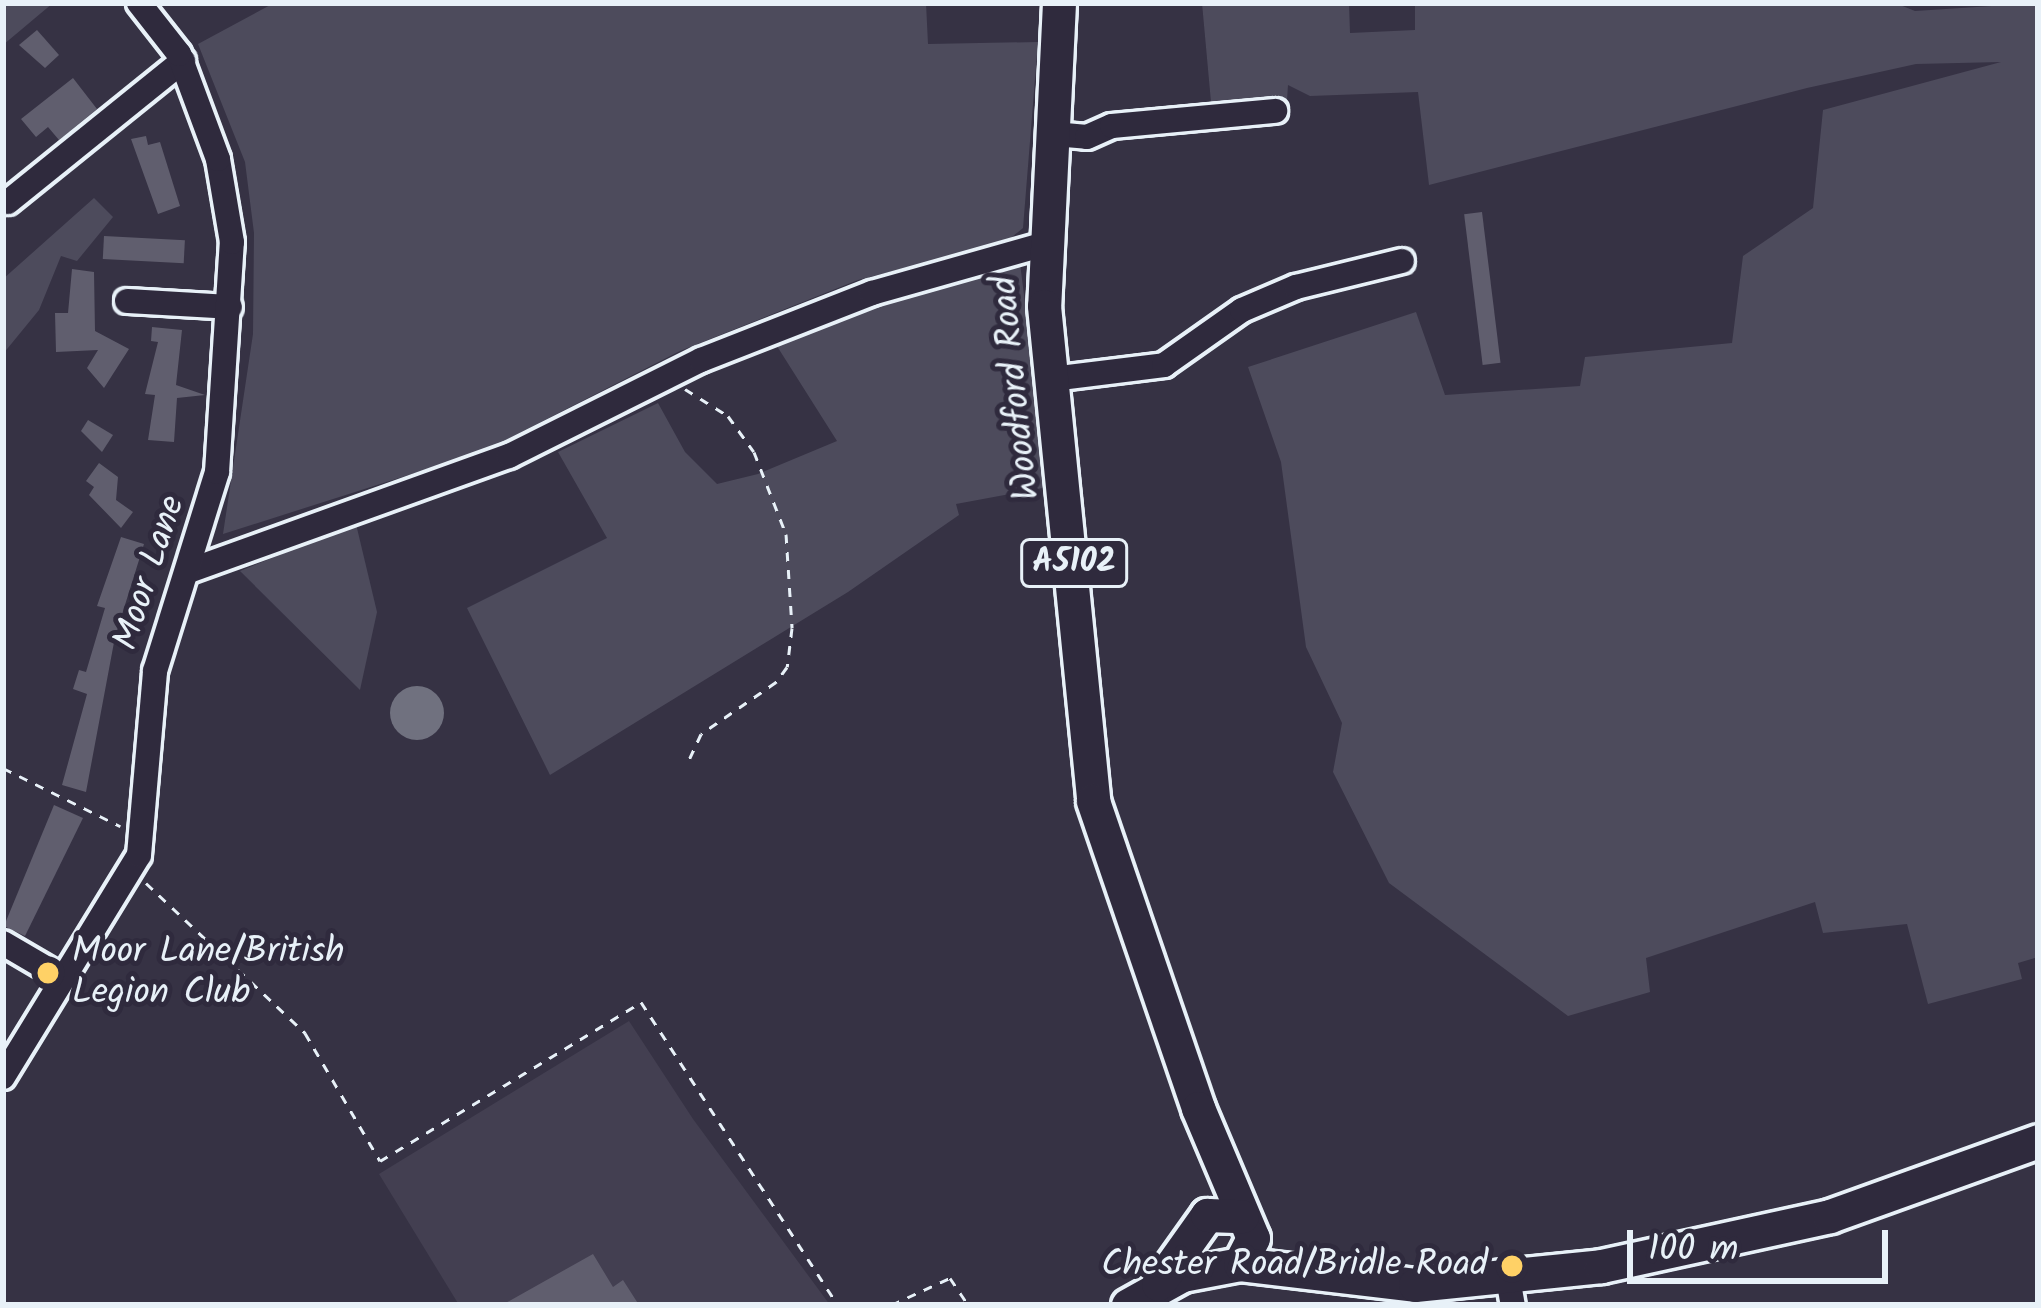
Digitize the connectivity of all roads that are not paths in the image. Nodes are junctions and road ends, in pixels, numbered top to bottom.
1 (139, 3) edge
2 (1059, 3) edge
3 (183, 61) junction
4 (1275, 111) dead end
5 (1054, 134) junction
6 (8, 202) dead end
7 (1042, 245) junction
8 (1402, 261) dead end
9 (127, 301) dead end
10 (230, 307) junction
11 (1052, 379) junction
12 (189, 572) junction
13 (3, 943) edge
14 (61, 977) junction
15 (3, 1077) edge
16 (1198, 1108) junction
17 (2038, 1141) edge
18 (1246, 1222) junction
19 (1198, 1227) junction
20 (1228, 1266) junction
21 (1333, 1274) junction
22 (1510, 1292) edge
23 (1141, 1298) edge

1 - 3 street, Moor Lane
2 - 5 main road, Woodford Road / A5102
3 - 6 street
3 - 10 street, Moor Lane
4 - 5 street
5 - 7 main road, Woodford Road / A5102
7 - 11 main road, Woodford Road / A5102
7 - 12 street
8 - 11 street
9 - 10 street
10 - 12 street, Moor Lane
11 - 16 main road, Woodford Road / A5102
12 - 14 street, Moor Lane
13 - 14 street
14 - 15 street, Moor Lane
16 - 18 main road, Woodford Road / A5102
16 - 19 main road, Woodford Road / A5102
17 - 22 main road
18 - 19 main road
18 - 20 main road
18 - 21 main road
19 - 20 main road
19 - 23 main road
20 - 21 main road
20 - 23 main road
21 - 22 main road

